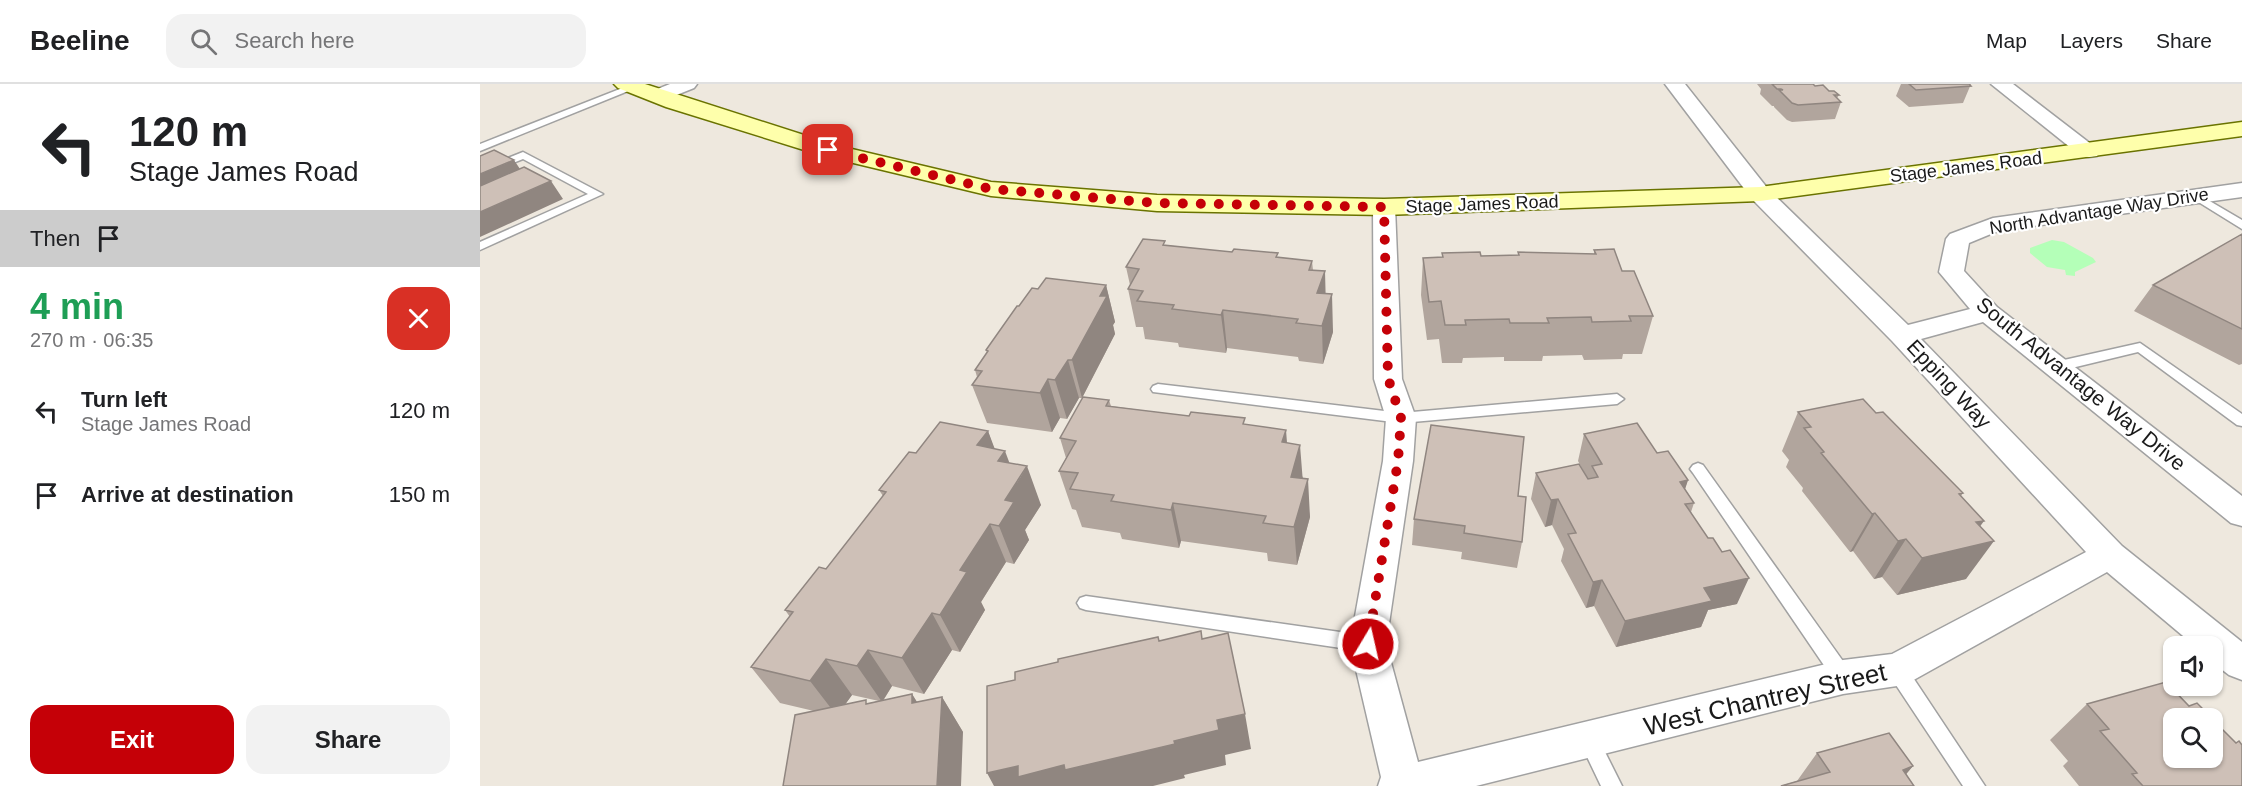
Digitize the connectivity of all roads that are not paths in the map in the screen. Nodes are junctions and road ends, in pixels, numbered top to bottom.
1 (687, 84) edge
2 (1675, 84) edge
3 (2001, 84) edge
4 (629, 85) edge
5 (657, 96) junction
6 (2242, 129) edge
7 (480, 148) edge
8 (2088, 151) junction
9 (480, 173) edge
10 (2242, 190) edge
11 (1760, 194) junction
12 (2196, 196) junction
13 (1384, 207) junction
14 (2242, 225) edge
15 (1958, 239) joint
16 (480, 246) edge
17 (1988, 313) junction
18 (1902, 334) junction
19 (2055, 367) junction
20 (1158, 389) dead end
21 (1617, 399) dead end
22 (1401, 418) junction
23 (2242, 421) edge
24 (1698, 469) dead end
25 (2242, 514) edge
26 (2110, 555) junction
27 (1086, 603) dead end
28 (1368, 644) junction
29 (2242, 664) edge
30 (1897, 670) junction
31 (1843, 677) junction
32 (1589, 740) junction
33 (1400, 785) edge
34 (1612, 786) edge
35 (1975, 786) edge

1 - 5 street
2 - 11 street, Epping Way
3 - 8 street
4 - 5 main road, Stage James Road
4 - 7 lane
5 - 13 main road, Stage James Road
6 - 8 main road, Stage James Road
8 - 11 main road, Stage James Road
9 - 16 lane
10 - 12 street, North Advantage Way Drive
11 - 13 main road, Stage James Road
11 - 18 street, Epping Way
12 - 14 lane
12 - 15 street, North Advantage Way Drive
13 - 22 street
15 - 17 street, South Advantage Way Drive
17 - 18 street
17 - 19 street, South Advantage Way Drive
18 - 26 street, Epping Way
19 - 23 lane
19 - 25 street, South Advantage Way Drive
20 - 22 lane
21 - 22 lane
22 - 28 street
24 - 31 lane
26 - 29 street, Epping Way
26 - 30 street, West Chantrey Street
27 - 28 lane
28 - 33 street
30 - 31 street, West Chantrey Street
30 - 35 lane
31 - 32 street, West Chantrey Street
32 - 33 street, West Chantrey Street
32 - 34 lane

